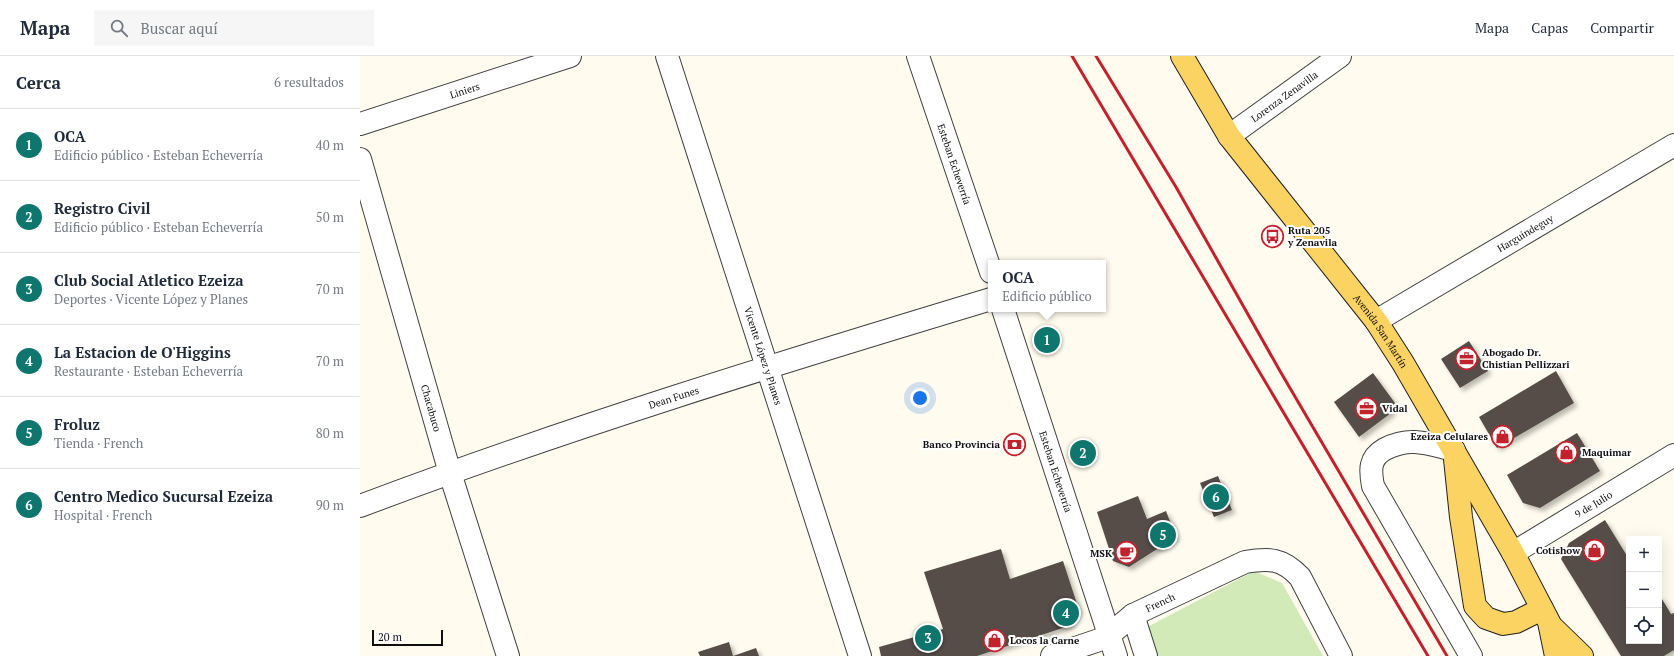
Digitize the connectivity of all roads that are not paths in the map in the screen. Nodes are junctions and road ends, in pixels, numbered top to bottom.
1 (570, 56) edge
2 (667, 56) edge
3 (918, 56) edge
4 (1182, 56) edge
5 (1340, 56) edge
6 (360, 124) edge
7 (1228, 136) junction
8 (1674, 145) edge
9 (360, 159) edge
10 (988, 263) edge
11 (988, 300) edge
12 (1004, 312) edge
13 (1376, 321) junction
14 (768, 367) junction
15 (1454, 450) junction
16 (1674, 455) edge
17 (450, 473) junction
18 (360, 506) edge
19 (1513, 553) junction
20 (1133, 615) junction
21 (1546, 617) junction
22 (1109, 635) junction
23 (508, 656) edge
24 (860, 656) edge
25 (1052, 656) edge
26 (1116, 656) edge
27 (1146, 656) edge
28 (1341, 656) edge
29 (1471, 656) edge
30 (1556, 656) edge
31 (1582, 656) edge

1 - 6 street, Liniers
2 - 14 street, Vicente López y Planes
3 - 10 street, Esteban Echeverría
4 - 7 main road, Avenida San Martín
5 - 7 street, Lorenza Zenavilla
7 - 13 main road, Avenida San Martín
8 - 13 street, Harguindeguy
9 - 17 street, Chacabuco
11 - 14 street, Dean Funes
12 - 22 street, Esteban Echeverría
13 - 15 main road, Avenida San Martín
14 - 17 street, Dean Funes
14 - 24 street, Vicente López y Planes
15 - 19 main road, Avenida San Martín
15 - 21 main road
15 - 29 street
16 - 19 street, 9 de Julio
17 - 18 street, Dean Funes
17 - 23 street, Chacabuco
19 - 21 main road, Avenida San Martín
20 - 22 street, French
20 - 27 street
20 - 28 street, French
21 - 30 main road, Avenida San Martín
21 - 31 main road, Avenida San Martín
22 - 25 street, French
22 - 26 street, Esteban Echeverría

